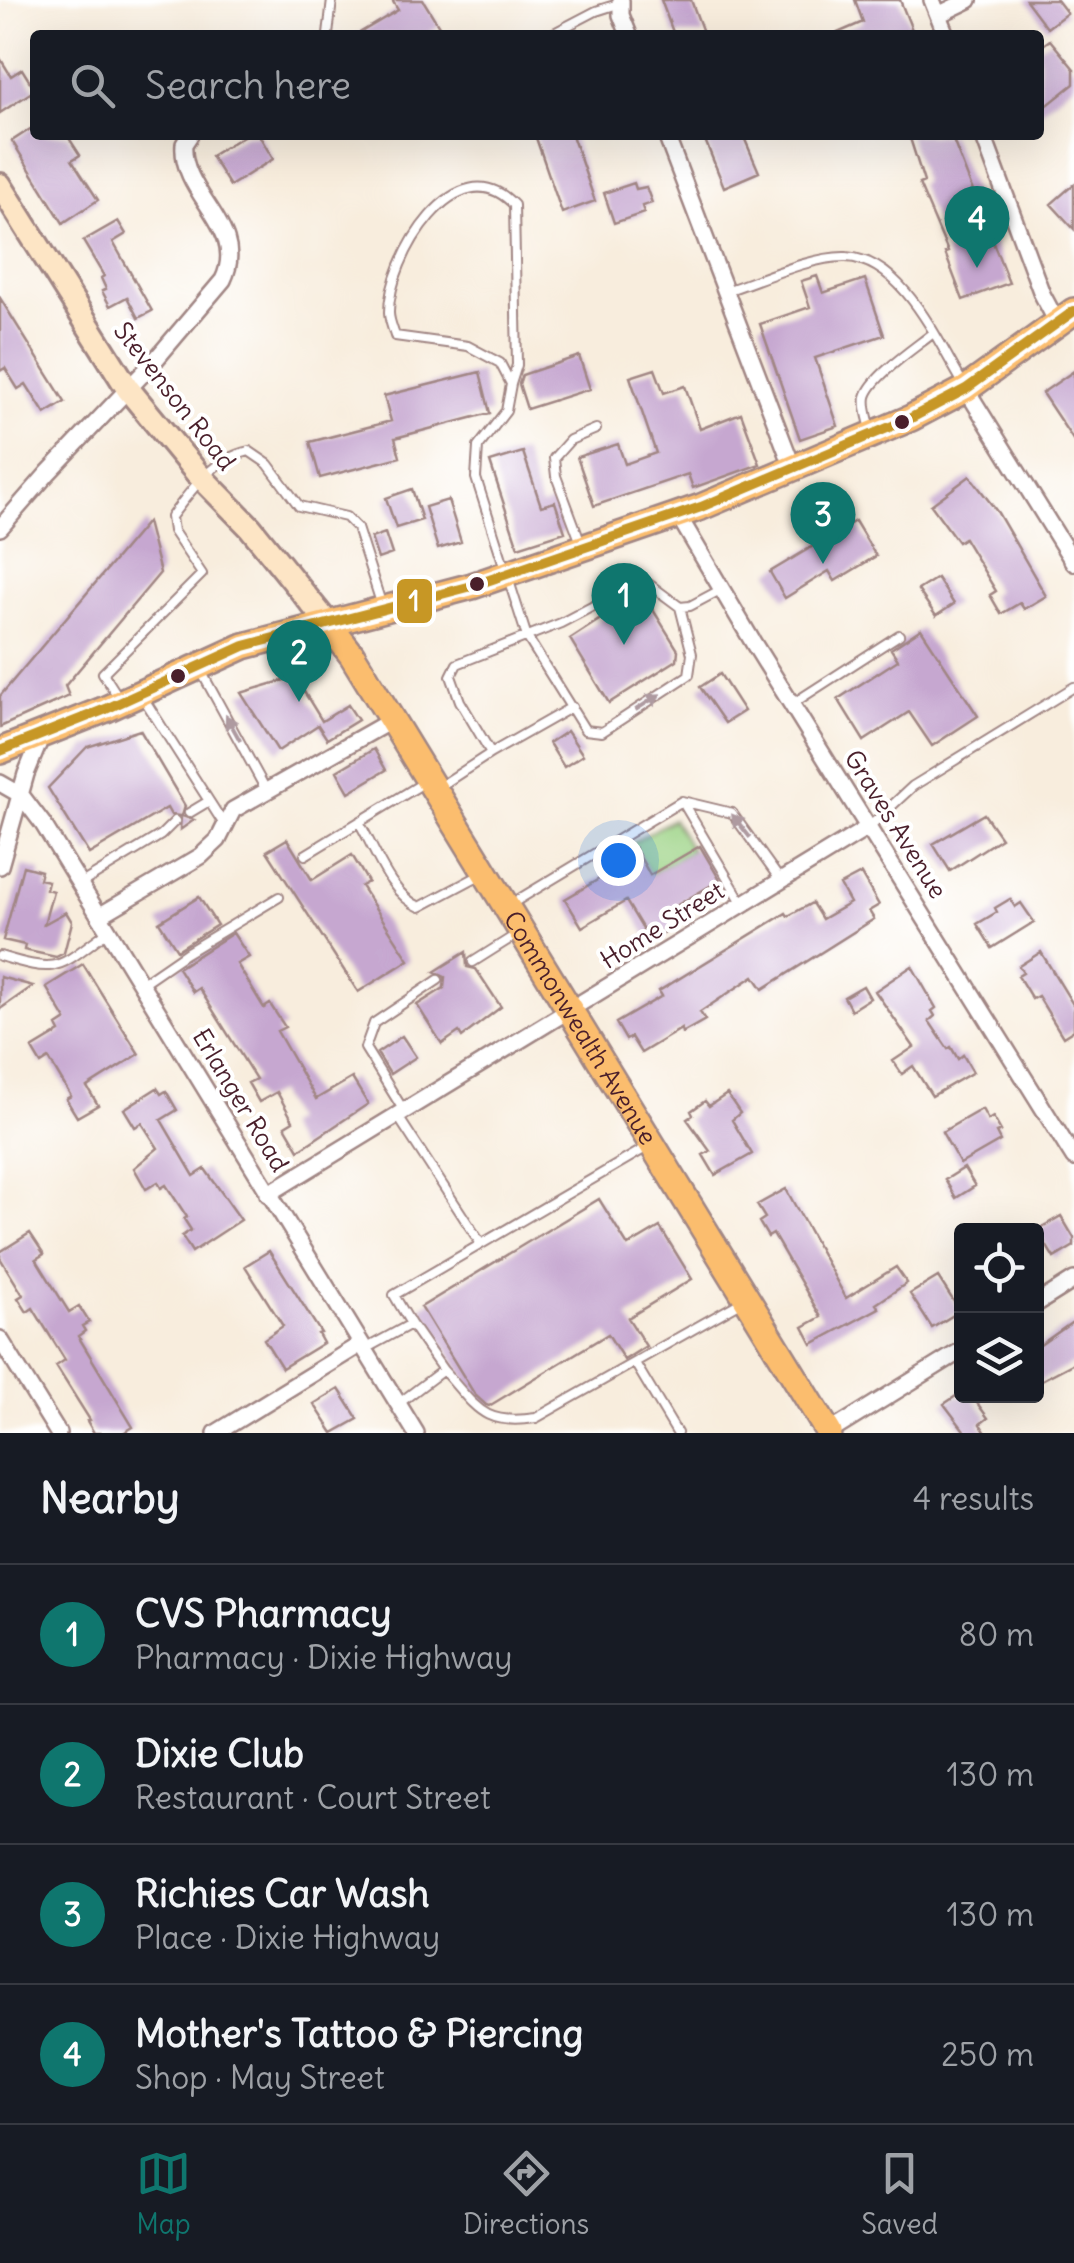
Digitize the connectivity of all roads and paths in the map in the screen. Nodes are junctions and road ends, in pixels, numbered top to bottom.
1 (332, 0) edge
2 (970, 0) edge
3 (621, 1) edge
4 (935, 8) edge
5 (329, 30) edge
6 (559, 30) edge
7 (628, 30) edge
8 (187, 140) edge
9 (668, 140) edge
10 (985, 140) edge
11 (0, 185) edge
12 (725, 291) junction
13 (1066, 318) edge
14 (932, 334) junction
15 (511, 384) junction
16 (128, 389) junction
17 (966, 389) junction
18 (596, 429) dead end
19 (872, 435) junction
20 (794, 468) junction
21 (202, 477) junction
22 (678, 515) junction
23 (0, 528) edge
24 (583, 548) junction
25 (1074, 562) edge
26 (506, 574) junction
27 (722, 589) junction
28 (680, 607) junction
29 (384, 610) junction
30 (329, 625) junction
31 (899, 635) dead end
32 (527, 637) junction
33 (199, 666) junction
34 (1074, 688) edge
35 (131, 698) junction
36 (792, 704) junction
37 (572, 707) junction
38 (392, 720) junction
39 (42, 735) junction
40 (0, 751) edge
41 (491, 752) junction
42 (0, 782) edge
43 (432, 785) junction
44 (266, 790) junction
45 (21, 796) junction
46 (682, 801) junction
47 (210, 802) junction
48 (189, 812) dead end
49 (175, 822) dead end
50 (359, 822) junction
51 (225, 826) junction
52 (868, 827) junction
53 (305, 855) dead end
54 (0, 866) edge
55 (486, 872) junction
56 (781, 881) junction
57 (80, 884) junction
58 (279, 897) dead end
59 (743, 904) junction
60 (508, 906) junction
61 (99, 916) junction
62 (108, 931) junction
63 (523, 931) junction
64 (0, 956) edge
65 (473, 962) dead end
66 (438, 980) dead end
67 (141, 984) junction
68 (571, 1010) junction
69 (400, 1113) junction
70 (653, 1144) junction
71 (1074, 1158) edge
72 (268, 1194) junction
73 (481, 1244) junction
74 (1074, 1280) edge
75 (747, 1299) junction
76 (1044, 1299) edge
77 (411, 1324) junction
78 (0, 1339) edge
79 (363, 1346) junction
80 (954, 1355) edge
81 (635, 1363) junction
82 (443, 1370) junction
83 (398, 1404) junction
84 (58, 1433) edge
85 (216, 1433) edge
86 (416, 1433) edge
87 (677, 1433) edge
88 (829, 1433) edge

1 - 5 lane
2 - 4 street
3 - 6 lane
3 - 7 street
8 - 16 street
9 - 12 street
10 - 13 street
11 - 16 main road, Stevenson Road
12 - 14 lane
12 - 20 street
13 - 17 main road
14 - 17 lane
14 - 19 lane
15 - 15 lane
15 - 26 lane
16 - 21 main road, Stevenson Road
16 - 23 street
17 - 19 main road
17 - 25 street
18 - 24 lane
19 - 20 main road
20 - 22 main road
21 - 29 lane
21 - 30 main road, Stevenson Road
21 - 35 lane
22 - 24 main road
22 - 27 street, Graves Avenue
24 - 26 main road
26 - 29 main road
26 - 32 lane
27 - 28 lane
27 - 36 street, Graves Avenue
28 - 32 lane
37 -> 28 lane
29 - 30 main road
30 - 33 main road
30 - 38 main road, Commonwealth Avenue
31 - 36 lane
32 - 37 lane
32 - 41 lane
33 - 35 main road
44 -> 33 lane
34 - 52 lane, Home Street
35 - 39 main road
35 - 47 lane
36 - 52 street, Graves Avenue
37 - 41 lane
38 - 43 main road, Commonwealth Avenue
38 - 44 street
39 - 40 main road
39 - 45 street
41 - 43 lane
42 - 45 street, Erlanger Road
43 - 50 lane
43 - 55 main road, Commonwealth Avenue
44 - 51 street
45 - 54 street
45 - 57 street, Erlanger Road
56 -> 46 lane
46 - 59 lane
46 - 60 lane
47 - 48 lane
47 - 51 lane
49 - 57 lane
50 - 53 lane
50 - 55 lane
51 - 61 street
52 - 56 street, Home Street
52 - 71 street, Graves Avenue
55 - 60 main road, Commonwealth Avenue
56 - 59 street, Home Street
57 - 61 street, Erlanger Road
58 - 67 lane
59 - 68 street, Home Street
60 - 63 main road, Commonwealth Avenue
61 - 62 street, Erlanger Road
62 - 64 lane
62 - 67 street, Erlanger Road
63 - 65 lane
63 - 68 main road, Commonwealth Avenue
66 - 69 lane
67 - 72 street, Erlanger Road
68 - 69 street, Home Street
68 - 70 main road, Commonwealth Avenue
69 - 72 street, Home Street
69 - 73 lane
70 - 73 lane
70 - 75 main road, Commonwealth Avenue
72 - 79 street, Erlanger Road
73 - 77 lane
74 - 76 street
75 - 81 lane
75 - 88 main road, Commonwealth Avenue
77 - 79 lane
77 - 82 lane
78 - 84 street
79 - 83 street, Erlanger Road
79 - 85 street
80 - 88 street
81 - 82 lane
81 - 87 lane
82 - 83 lane
83 - 86 street, Erlanger Road

